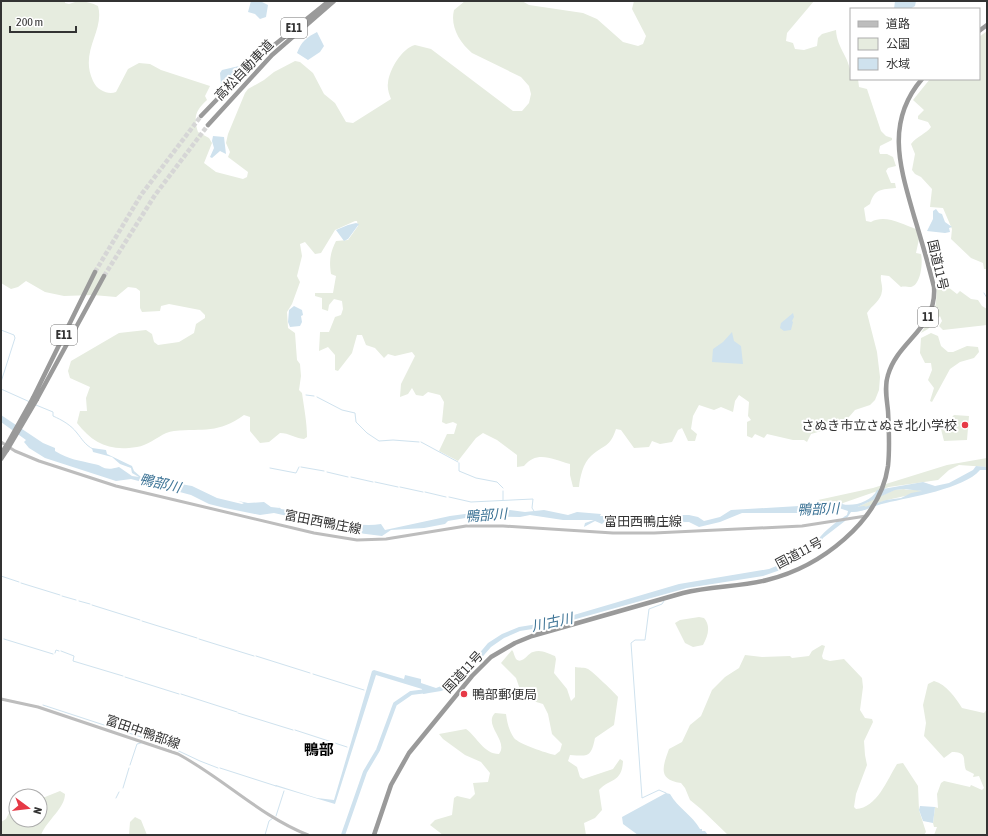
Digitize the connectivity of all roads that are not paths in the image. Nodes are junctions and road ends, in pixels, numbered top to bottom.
1 (329, 1) edge
2 (334, 1) edge
3 (322, 9) junction
4 (921, 80) edge
5 (201, 116) tunnel mouth
6 (208, 125) tunnel mouth
7 (95, 272) tunnel mouth
8 (104, 276) tunnel mouth
9 (35, 399) junction
10 (1, 442) edge
11 (6, 449) junction
12 (1, 453) edge
13 (1, 459) edge
14 (869, 514) junction
15 (857, 517) junction
16 (859, 525) junction
17 (1, 699) edge
18 (308, 835) edge
19 (374, 835) edge

1 - 3 highway, 高松自動車道 / E11
2 - 3 highway, 高松自動車道 / E11
3 - 5 highway, 高松自動車道 / E11
3 - 6 highway, 高松自動車道 / E11
4 - 14 highway, 国道11号 / 11
7 - 9 highway, E11
8 - 9 highway, E11
9 - 11 highway, E11, bridge
10 - 15 main road, 富田西鴨庄線
11 - 12 highway, E11
11 - 13 highway, E11
14 - 15 main road, 富田西鴨庄線
14 - 16 highway, 国道11号 / 11
15 - 16 main road
16 - 19 highway, 国道11号 / 11
17 - 18 main road, 富田中鴨部線

